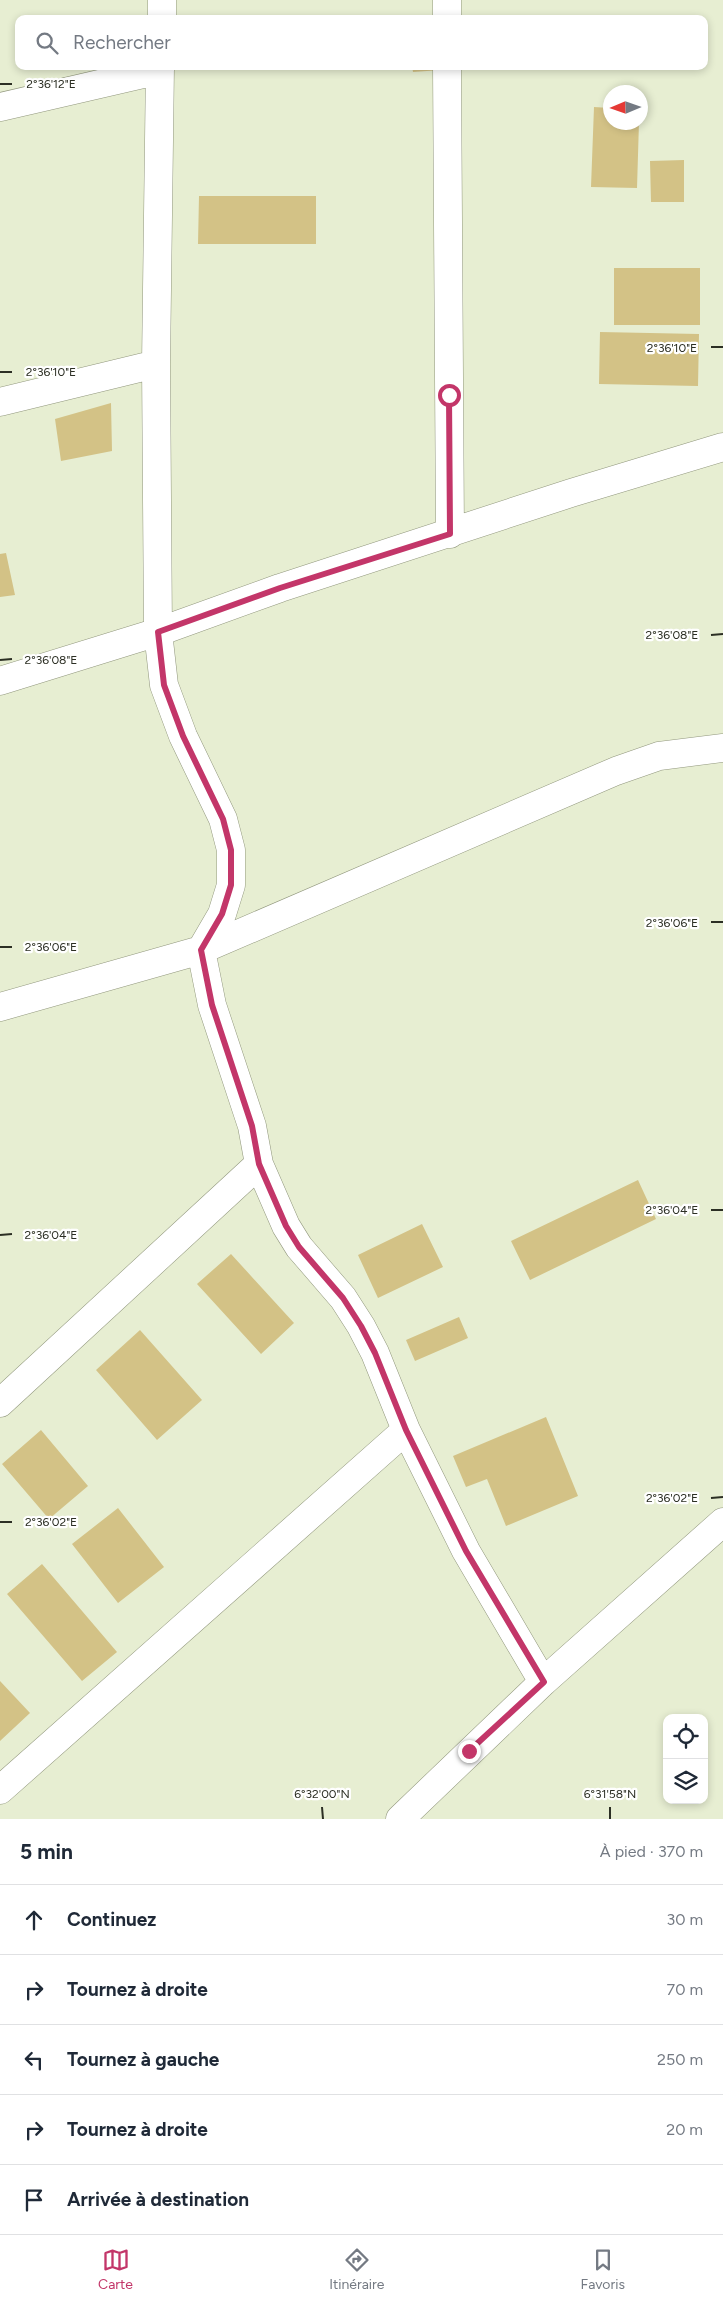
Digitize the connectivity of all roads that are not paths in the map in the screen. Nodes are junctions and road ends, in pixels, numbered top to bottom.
1 (162, 0) edge
2 (447, 0) edge
3 (162, 15) edge
4 (447, 15) edge
5 (152, 70) edge
6 (160, 70) edge
7 (447, 70) edge
8 (0, 107) edge
9 (156, 364) junction
10 (0, 402) edge
11 (723, 447) edge
12 (450, 534) junction
13 (158, 632) junction
14 (0, 681) edge
15 (723, 748) edge
16 (201, 950) junction
17 (0, 1007) edge
18 (259, 1164) junction
19 (0, 1403) edge
20 (406, 1430) junction
21 (723, 1522) edge
22 (544, 1682) junction
23 (0, 1790) edge
24 (400, 1819) edge

1 - 3 street
2 - 4 street
5 - 8 street
6 - 9 street
7 - 12 street
9 - 10 street
9 - 13 street
11 - 12 street
12 - 13 street
13 - 14 street
13 - 16 street
15 - 16 street
16 - 17 street
16 - 18 street
18 - 19 street
18 - 20 street
20 - 22 street
20 - 23 street
21 - 22 street
22 - 24 street

